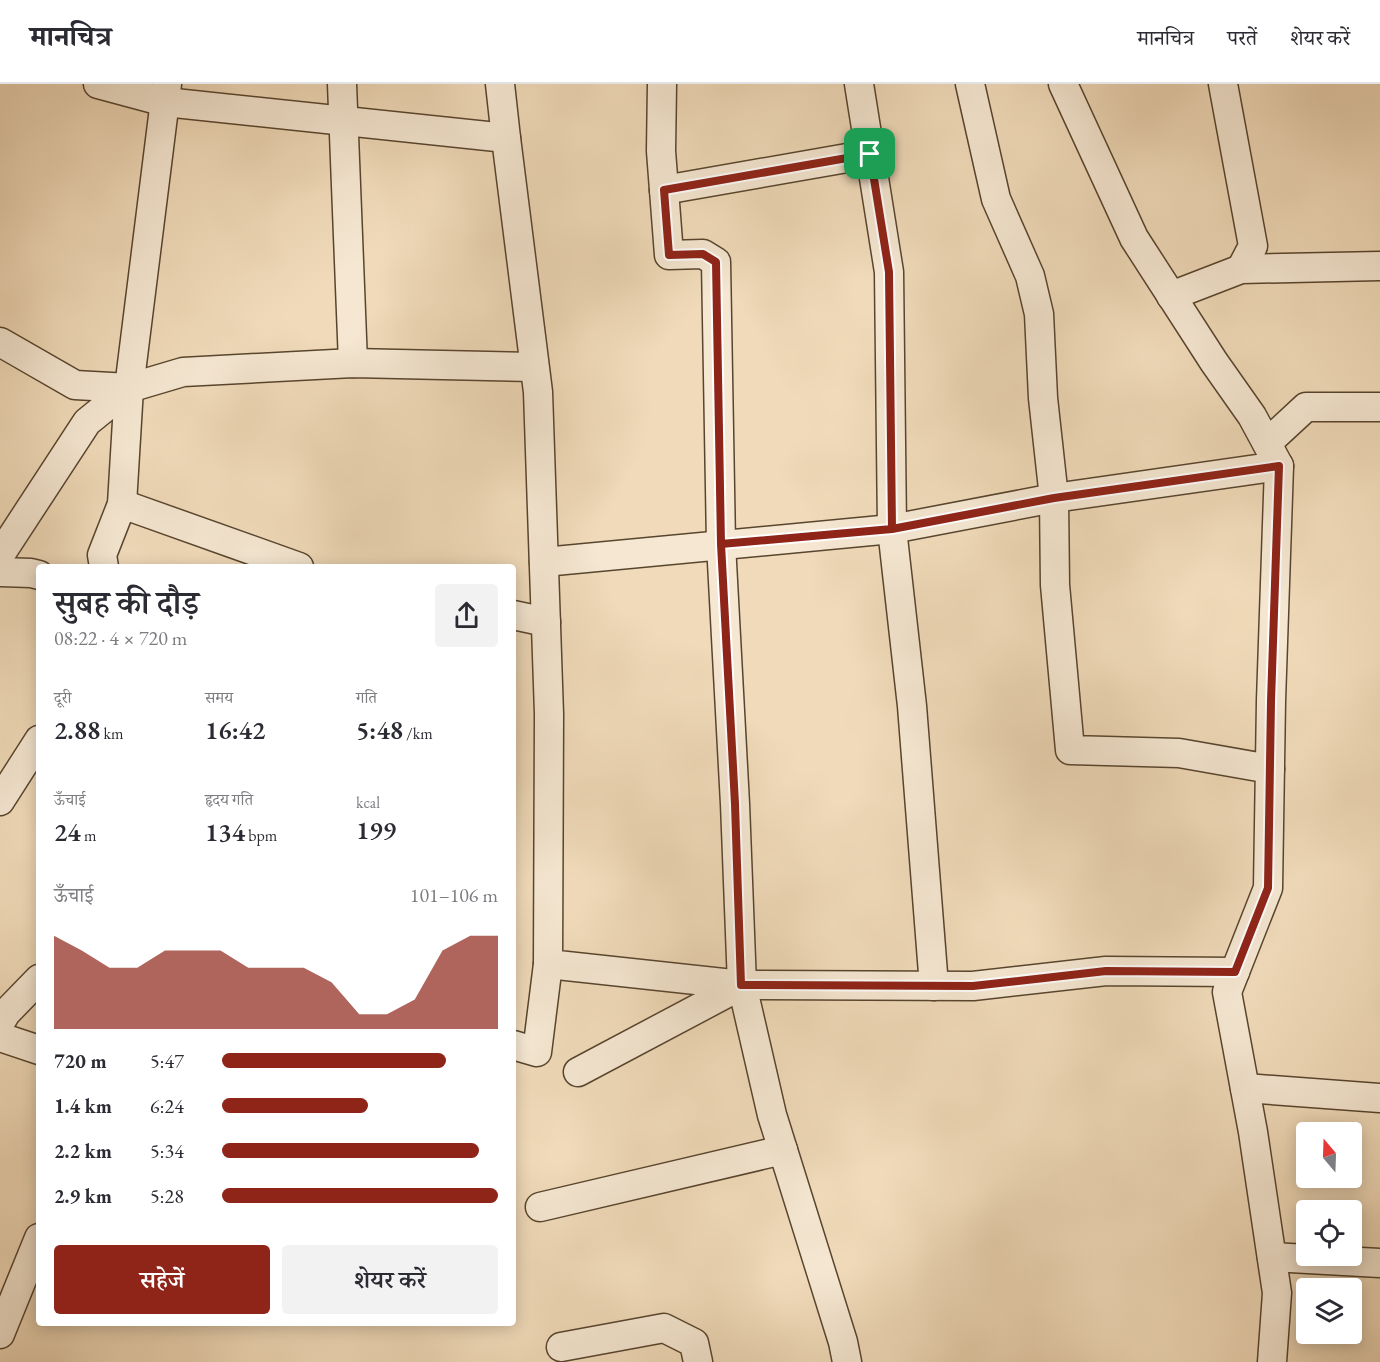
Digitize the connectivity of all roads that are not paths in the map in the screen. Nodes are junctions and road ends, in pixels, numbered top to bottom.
1 (98, 84) edge
2 (342, 84) edge
3 (500, 84) edge
4 (662, 84) edge
5 (859, 84) edge
6 (970, 84) edge
7 (1063, 84) edge
8 (1223, 84) edge
9 (166, 93) edge
10 (345, 120) junction
11 (506, 138) junction
12 (870, 154) junction
13 (664, 190) junction
14 (1380, 266) edge
15 (1242, 269) junction
16 (1171, 296) junction
17 (0, 342) edge
18 (353, 363) junction
19 (534, 367) junction
20 (129, 388) junction
21 (1380, 407) edge
22 (1273, 454) junction
23 (1054, 498) junction
24 (122, 504) junction
25 (892, 529) junction
26 (721, 544) junction
27 (0, 555) edge
28 (544, 562) junction
29 (104, 564) edge
30 (290, 564) edge
31 (0, 572) edge
32 (36, 574) edge
33 (516, 616) edge
34 (546, 622) junction
35 (36, 745) edge
36 (1270, 769) junction
37 (0, 801) edge
38 (548, 963) junction
39 (1235, 972) junction
40 (36, 982) edge
41 (741, 985) junction
42 (934, 986) junction
43 (0, 1023) edge
44 (0, 1037) edge
45 (516, 1046) edge
46 (36, 1049) edge
47 (578, 1072) dead end
48 (1245, 1088) junction
49 (1380, 1098) edge
50 (783, 1150) junction
51 (540, 1207) dead end
52 (36, 1245) edge
53 (1272, 1257) junction
54 (1380, 1263) edge
55 (0, 1334) edge
56 (561, 1347) dead end
57 (698, 1362) edge
58 (848, 1362) edge
59 (1272, 1362) edge

1 - 9 street
2 - 10 street
3 - 11 street
4 - 13 street
5 - 12 street
6 - 23 street
7 - 16 street
8 - 15 street
9 - 10 street
9 - 20 street
10 - 11 street
10 - 18 street
11 - 19 street
12 - 13 street
12 - 25 street
13 - 26 street
14 - 15 street
15 - 16 street
16 - 22 street
17 - 20 street
18 - 19 street
18 - 20 street
19 - 28 street
20 - 24 street
20 - 27 street
21 - 22 street
22 - 23 street
22 - 36 street
23 - 25 street
23 - 36 street
24 - 29 street
24 - 30 street
25 - 26 street
25 - 42 street
26 - 28 street
26 - 41 street
28 - 34 street
31 - 32 street
33 - 34 street
34 - 38 street
35 - 37 street
36 - 39 street
38 - 41 street
38 - 45 street
39 - 42 street
39 - 48 street
40 - 43 street
41 - 42 street
41 - 47 street
41 - 50 street
44 - 46 street
48 - 49 street
48 - 53 street
50 - 51 street
50 - 58 street
52 - 55 street
53 - 54 street
53 - 59 street
56 - 57 street

